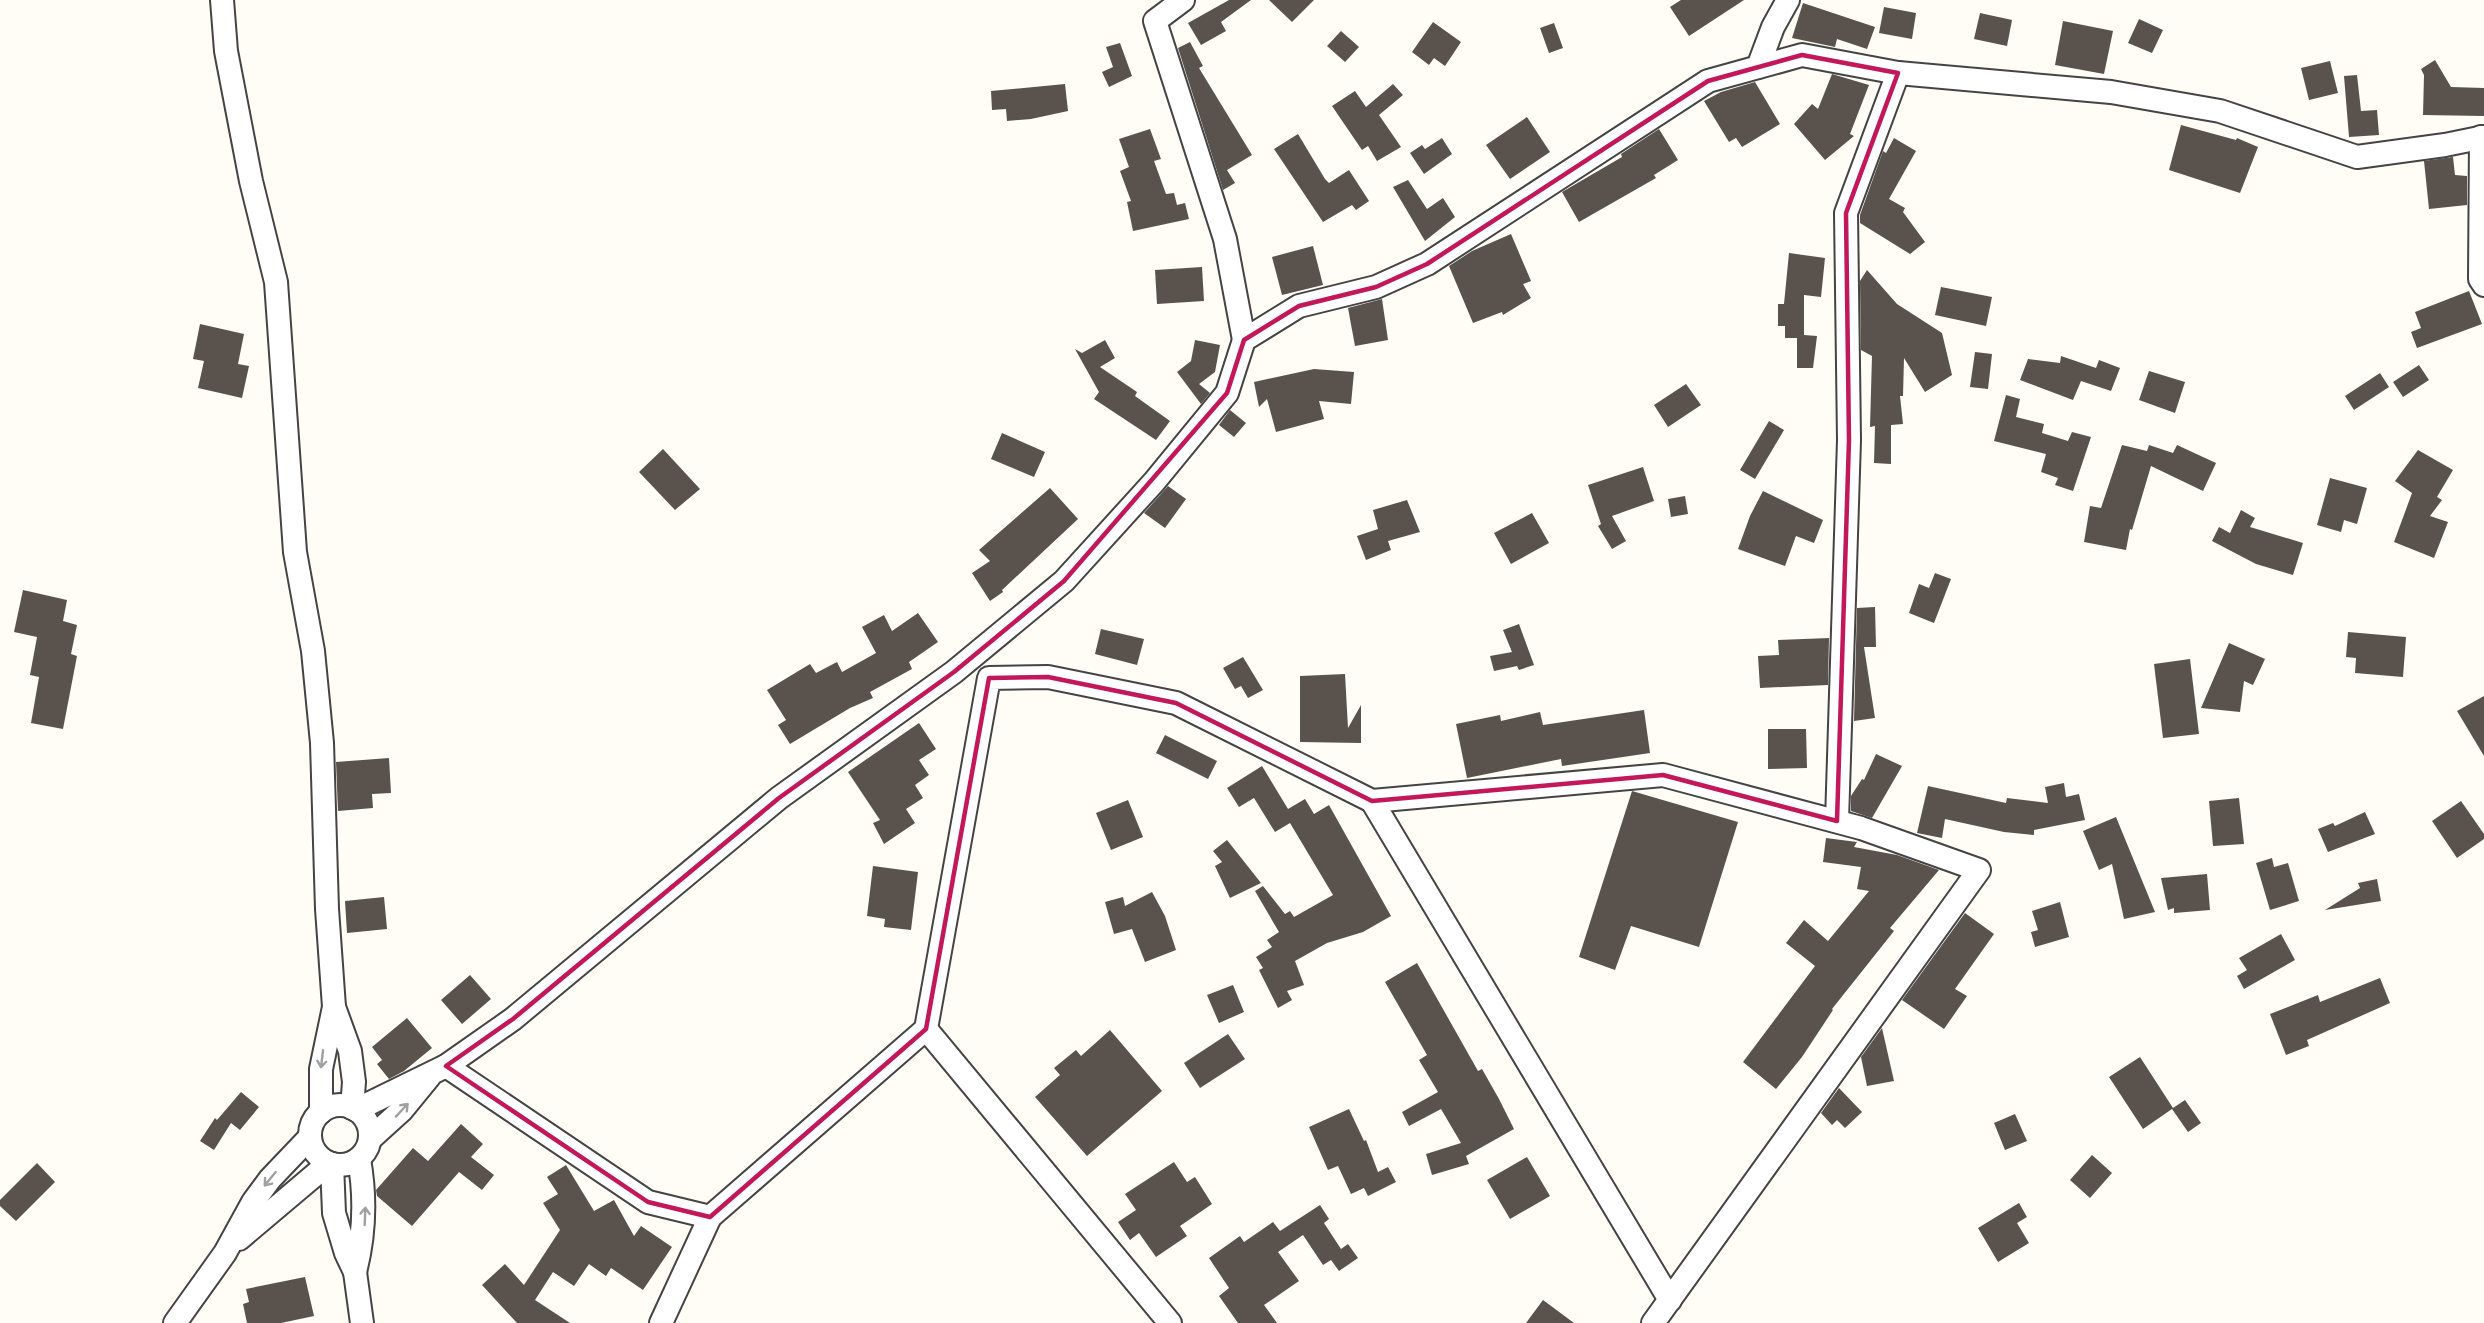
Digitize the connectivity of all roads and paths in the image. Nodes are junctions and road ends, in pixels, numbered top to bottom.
1 (222, 0) edge
2 (1183, 0) edge
3 (1788, 0) edge
4 (1758, 67) junction
5 (1898, 73) junction
6 (2483, 137) edge
7 (2484, 285) edge
8 (1244, 340) junction
9 (954, 672) junction
10 (989, 678) junction
11 (1372, 801) junction
12 (1837, 821) junction
13 (334, 1007) junction
14 (926, 1029) junction
15 (438, 1071) junction
16 (354, 1082) junction
17 (378, 1098) junction
18 (354, 1109) junction
19 (321, 1112) junction
20 (310, 1137) junction
21 (364, 1149) junction
22 (331, 1164) junction
23 (291, 1194) junction
24 (334, 1213) junction
25 (710, 1217) junction
26 (225, 1253) junction
27 (355, 1272) junction
28 (1670, 1300) junction
29 (175, 1323) edge
30 (362, 1323) edge
31 (661, 1323) edge
32 (1170, 1323) edge
33 (1653, 1323) edge

1 - 13 street
2 - 8 street
3 - 4 street
4 - 5 street
4 - 8 street
5 - 6 street
5 - 12 street
6 - 7 street
8 - 9 street
9 - 10 street
9 - 15 street
10 - 11 street
10 - 14 street
11 - 12 street
11 - 28 street
12 - 28 street
13 - 16 street
13 -> 19 street
14 - 25 street
14 - 32 street
15 - 17 street
21 -> 15 street
15 - 25 street
16 - 17 street
16 - 18 street
17 - 18 street
18 - 19 street
18 - 21 street
19 - 20 street
20 - 22 street
20 -> 26 street
21 - 22 street
27 -> 21 street
22 - 23 street
22 - 24 street
23 - 24 street
23 - 26 street
24 - 27 street
25 - 31 street
26 - 29 street
27 - 30 street
28 - 33 street

